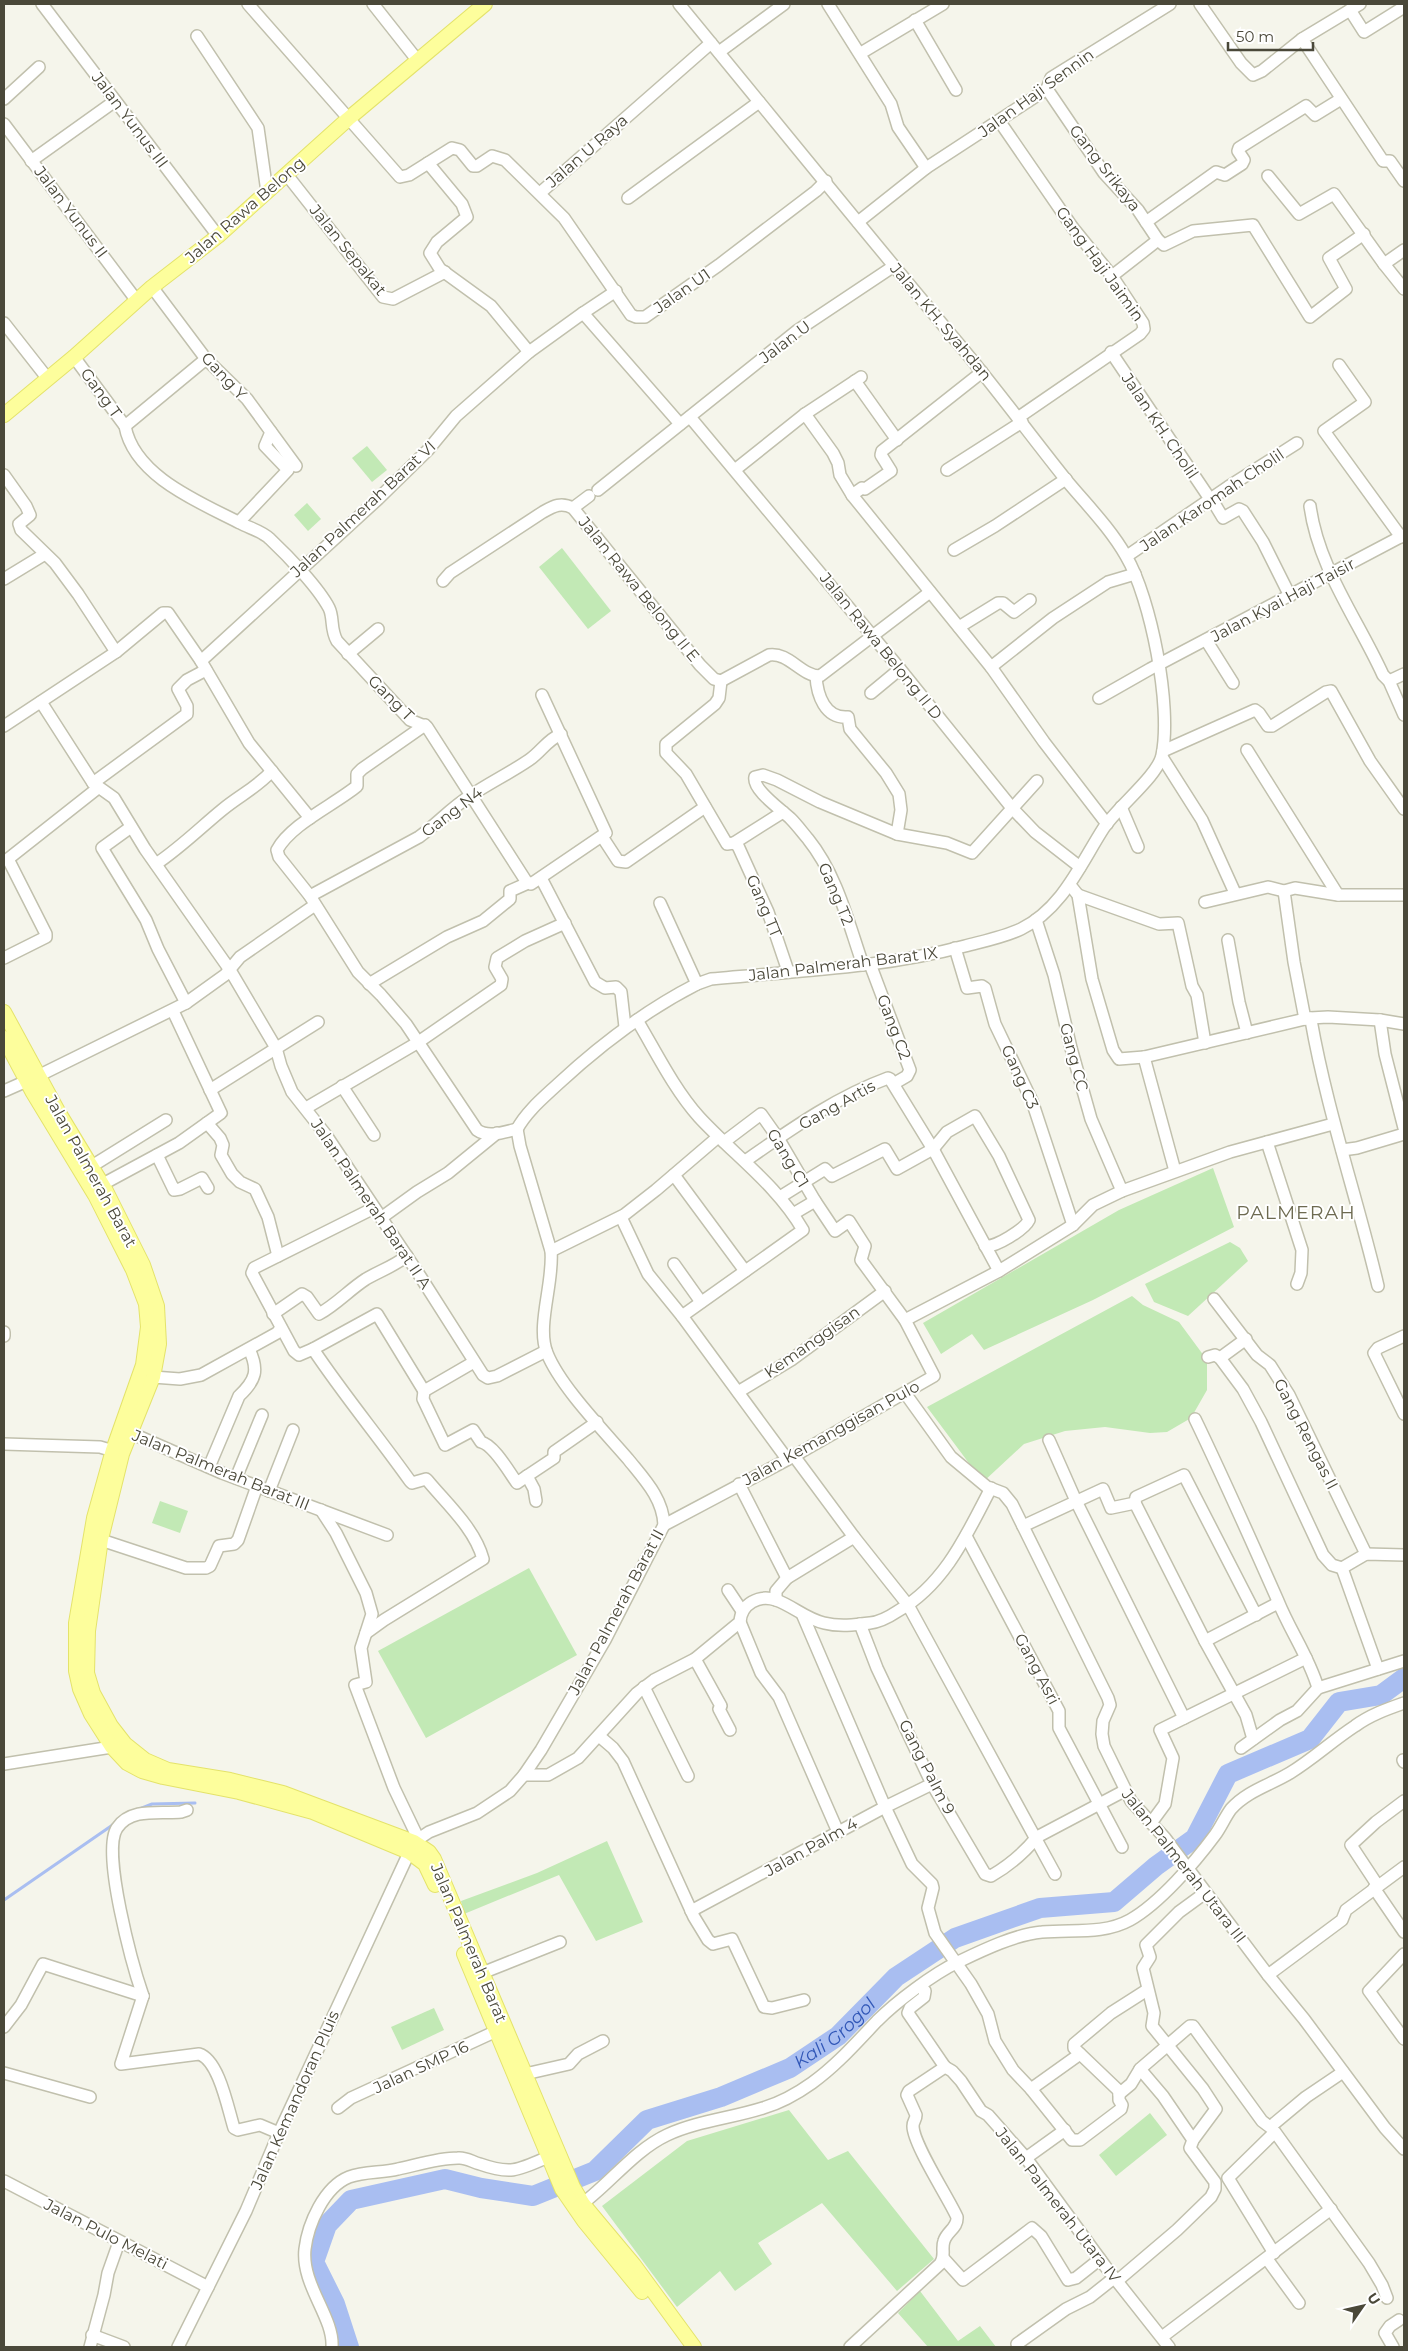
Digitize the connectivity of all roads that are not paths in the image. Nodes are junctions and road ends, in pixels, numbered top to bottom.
1 (42, 4) edge
2 (248, 4) edge
3 (373, 4) edge
4 (485, 4) edge
5 (679, 4) edge
6 (784, 4) edge
7 (828, 4) edge
8 (943, 4) edge
9 (1170, 4) edge
10 (1200, 4) edge
11 (1360, 4) edge
12 (1404, 7) edge
13 (1152, 8) edge
14 (1350, 10) junction
15 (915, 20) junction
16 (197, 36) dead end
17 (1302, 39) junction
18 (715, 47) junction
19 (860, 53) junction
20 (418, 61) junction
21 (39, 67) dead end
22 (956, 90) dead end
23 (1047, 90) junction
24 (4, 99) edge
25 (1341, 99) junction
26 (115, 101) junction
27 (759, 102) junction
28 (348, 119) junction
29 (1000, 122) junction
30 (4, 124) edge
31 (31, 160) junction
32 (428, 163) junction
33 (926, 168) junction
34 (288, 175) junction
35 (1268, 176) dead end
36 (826, 181) junction
37 (1404, 181) edge
38 (267, 192) junction
39 (540, 193) junction
40 (628, 198) dead end
41 (858, 222) junction
42 (1146, 222) junction
43 (1364, 234) junction
44 (218, 236) junction
45 (1158, 240) junction
46 (1404, 250) edge
47 (1384, 264) junction
48 (894, 266) junction
49 (445, 272) junction
50 (1112, 276) junction
51 (152, 287) junction
52 (1404, 289) edge
53 (616, 291) junction
54 (137, 301) junction
55 (583, 313) junction
56 (4, 323) edge
57 (529, 352) junction
58 (1111, 352) junction
59 (74, 357) junction
60 (206, 359) junction
61 (1339, 364) dead end
62 (982, 372) junction
63 (48, 379) junction
64 (4, 414) edge
65 (805, 414) junction
66 (690, 417) junction
67 (1020, 420) junction
68 (680, 424) junction
69 (125, 426) junction
70 (271, 432) junction
71 (897, 440) junction
72 (1297, 443) dead end
73 (296, 466) dead end
74 (736, 469) junction
75 (947, 470) dead end
76 (4, 475) edge
77 (1066, 479) junction
78 (852, 495) junction
79 (1210, 499) junction
80 (1310, 506) dead end
81 (573, 508) junction
82 (239, 522) junction
83 (1403, 536) edge
84 (954, 550) dead end
85 (45, 554) junction
86 (1127, 556) junction
87 (302, 568) junction
88 (1135, 574) junction
89 (1330, 574) junction
90 (4, 579) edge
91 (443, 581) dead end
92 (930, 592) junction
93 (1290, 596) junction
94 (1030, 600) dead end
95 (958, 627) junction
96 (378, 628) dead end
97 (872, 635) junction
98 (1206, 640) junction
99 (116, 652) junction
100 (348, 654) junction
101 (1161, 664) junction
102 (204, 666) junction
103 (991, 667) junction
104 (900, 669) junction
105 (1404, 674) edge
106 (816, 676) junction
107 (721, 681) junction
108 (1389, 681) junction
109 (1234, 683) dead end
110 (871, 693) dead end
111 (542, 695) dead end
112 (1099, 698) dead end
113 (41, 702) junction
114 (1404, 715) edge
115 (4, 725) edge
116 (425, 725) junction
117 (562, 734) junction
118 (1247, 750) dead end
119 (1162, 754) junction
120 (272, 771) junction
121 (1037, 781) dead end
122 (95, 786) junction
123 (470, 796) junction
124 (705, 807) junction
125 (1121, 807) junction
126 (1012, 808) junction
127 (1404, 809) edge
128 (783, 812) junction
129 (310, 818) junction
130 (1107, 824) junction
131 (131, 827) junction
132 (897, 834) junction
133 (603, 838) junction
134 (734, 843) junction
135 (1138, 847) dead end
136 (156, 864) junction
137 (1080, 867) junction
138 (541, 878) junction
139 (528, 883) junction
140 (1070, 885) junction
141 (1284, 891) junction
142 (1235, 893) junction
143 (1078, 895) junction
144 (1338, 895) junction
145 (1404, 895) edge
146 (312, 900) junction
147 (1205, 902) dead end
148 (660, 903) dead end
149 (1036, 920) junction
150 (565, 923) junction
151 (1228, 940) dead end
152 (955, 948) junction
153 (4, 958) edge
154 (867, 964) junction
155 (230, 970) junction
156 (788, 971) junction
157 (369, 984) junction
158 (697, 984) junction
159 (186, 1003) junction
160 (173, 1010) junction
161 (4, 1012) edge
162 (1308, 1019) junction
163 (637, 1020) junction
164 (1380, 1020) junction
165 (318, 1022) dead end
166 (1404, 1024) edge
167 (625, 1028) junction
168 (1247, 1033) junction
169 (4, 1038) edge
170 (417, 1043) junction
171 (1205, 1043) junction
172 (276, 1048) junction
173 (1144, 1057) junction
174 (32, 1078) junction
175 (895, 1083) junction
176 (342, 1086) junction
177 (210, 1090) junction
178 (4, 1091) edge
179 (306, 1108) junction
180 (166, 1120) dead end
181 (207, 1123) junction
182 (1333, 1124) junction
183 (1404, 1128) edge
184 (517, 1129) junction
185 (497, 1133) junction
186 (1404, 1134) edge
187 (374, 1135) dead end
188 (778, 1138) junction
189 (721, 1140) junction
190 (1266, 1142) junction
191 (933, 1149) junction
192 (1342, 1150) junction
193 (157, 1155) junction
194 (745, 1161) junction
195 (92, 1166) junction
196 (1175, 1171) junction
197 (674, 1175) junction
198 (803, 1181) junction
199 (103, 1184) junction
200 (208, 1188) dead end
201 (1122, 1190) junction
202 (780, 1197) junction
203 (815, 1201) junction
204 (374, 1208) junction
205 (794, 1214) junction
206 (621, 1217) junction
207 (382, 1218) junction
208 (1073, 1225) junction
209 (986, 1246) junction
210 (551, 1251) junction
211 (278, 1256) junction
212 (407, 1256) junction
213 (674, 1264) dead end
214 (745, 1271) junction
215 (999, 1271) junction
216 (1297, 1284) dead end
217 (1378, 1286) dead end
218 (885, 1291) junction
219 (1214, 1299) dead end
220 (701, 1302) junction
221 (274, 1314) junction
222 (682, 1316) junction
223 (905, 1320) junction
224 (281, 1328) junction
225 (1404, 1336) edge
226 (1246, 1339) junction
227 (249, 1349) junction
228 (313, 1349) junction
229 (546, 1351) junction
230 (1208, 1357) dead end
231 (1220, 1358) junction
232 (474, 1362) junction
233 (153, 1377) junction
234 (424, 1391) junction
235 (738, 1392) junction
236 (905, 1393) junction
237 (1404, 1414) edge
238 (262, 1415) dead end
239 (1196, 1419) dead end
240 (597, 1422) junction
241 (293, 1430) dead end
242 (126, 1431) junction
243 (1049, 1440) dead end
244 (4, 1444) edge
245 (117, 1452) junction
246 (791, 1457) junction
247 (209, 1467) junction
248 (527, 1476) junction
249 (236, 1478) junction
250 (739, 1484) junction
251 (257, 1486) junction
252 (991, 1488) junction
253 (269, 1491) junction
254 (536, 1501) dead end
255 (1076, 1501) junction
256 (1135, 1503) junction
257 (321, 1510) junction
258 (664, 1525) junction
259 (1023, 1526) junction
260 (387, 1535) dead end
261 (966, 1536) junction
262 (854, 1537) junction
263 (96, 1538) junction
264 (1366, 1554) junction
265 (1404, 1555) edge
266 (1342, 1568) junction
267 (786, 1578) junction
268 (728, 1590) dead end
269 (776, 1600) junction
270 (1278, 1603) junction
271 (908, 1605) junction
272 (1256, 1614) junction
273 (803, 1616) junction
274 (741, 1617) junction
275 (860, 1624) junction
276 (366, 1633) junction
277 (1205, 1641) junction
278 (695, 1658) junction
279 (1306, 1658) junction
280 (1404, 1661) edge
281 (1378, 1670) junction
282 (644, 1687) junction
283 (1318, 1688) junction
284 (1236, 1694) junction
285 (1404, 1702) edge
286 (1184, 1718) junction
287 (730, 1730) dead end
288 (599, 1736) junction
289 (1253, 1739) junction
290 (118, 1746) junction
291 (1241, 1748) dead end
292 (4, 1764) edge
293 (524, 1775) junction
294 (688, 1776) dead end
295 (932, 1784) junction
296 (1124, 1791) junction
297 (1404, 1801) edge
298 (1099, 1804) junction
299 (884, 1807) junction
300 (187, 1810) dead end
301 (1150, 1823) junction
302 (838, 1832) junction
303 (1035, 1839) junction
304 (413, 1844) junction
305 (1122, 1847) dead end
306 (1184, 1864) junction
307 (1404, 1867) edge
308 (1055, 1874) dead end
309 (1376, 1887) junction
310 (1205, 1893) junction
311 (691, 1911) junction
312 (1404, 1932) edge
313 (560, 1942) dead end
314 (1404, 1954) edge
315 (952, 1959) junction
316 (482, 1973) junction
317 (1268, 1975) junction
318 (920, 1986) junction
319 (1147, 1990) junction
320 (143, 1996) junction
321 (804, 2000) dead end
322 (4, 2027) edge
323 (500, 2029) junction
324 (1404, 2039) edge
325 (603, 2040) dead end
326 (1168, 2044) junction
327 (1080, 2054) junction
328 (945, 2067) junction
329 (1140, 2068) junction
330 (1343, 2072) junction
331 (4, 2073) edge
332 (525, 2074) junction
333 (1031, 2089) junction
334 (1120, 2094) junction
335 (90, 2097) dead end
336 (338, 2108) dead end
337 (1065, 2130) junction
338 (279, 2133) junction
339 (1193, 2140) junction
340 (1404, 2149) edge
341 (1026, 2158) junction
342 (554, 2162) junction
343 (4, 2181) edge
344 (579, 2206) junction
345 (1331, 2209) junction
346 (119, 2242) junction
347 (1270, 2256) junction
348 (944, 2259) junction
349 (1100, 2259) junction
350 (1116, 2280) junction
351 (208, 2287) junction
352 (1387, 2298) dead end
353 (1299, 2303) dead end
354 (1399, 2320) dead end
355 (92, 2335) junction
356 (861, 2337) junction
357 (1162, 2337) junction
358 (1017, 2344) dead end
359 (90, 2347) edge
360 (124, 2347) edge
361 (178, 2347) edge
362 (332, 2347) edge
363 (682, 2347) edge
364 (694, 2347) edge
365 (850, 2347) edge
366 (868, 2347) edge
367 (1169, 2347) edge
368 (1393, 2347) edge

1 - 26 street, Jalan Yunus III
2 - 28 street
3 - 20 street
4 - 20 main road, Jalan Rawa Belong
5 - 18 street, Jalan KH. Syahdan
6 - 18 street, Jalan U Raya
7 - 19 street
8 - 15 street
9 - 13 street, Jalan Haji Sennin
10 - 17 street
11 - 14 street
12 - 14 street
13 - 23 street, Jalan Haji Sennin
14 - 17 street
15 - 19 street
15 - 22 street
16 - 38 street
17 - 25 street
18 - 27 street, Jalan KH. Syahdan
18 - 39 street, Jalan U Raya
19 - 33 street
20 - 28 main road, Jalan Rawa Belong
21 - 24 street
23 - 29 street, Jalan Haji Sennin
23 - 42 street, Gang Srikaya
25 - 37 street
25 - 42 street, Gang Srikaya
26 - 31 street
26 - 44 street, Jalan Yunus III
27 - 36 street, Jalan KH. Syahdan
27 - 40 street
28 - 32 street, Jalan U Raya
28 - 34 main road, Jalan Rawa Belong
29 - 33 street, Jalan Haji Sennin
29 - 50 street, Gang Haji Jaimin
30 - 31 street, Jalan Yunus II
31 - 54 street, Jalan Yunus II
32 - 39 street, Jalan U Raya
32 - 49 street
33 - 41 street, Jalan Haji Sennin
34 - 38 main road, Jalan Rawa Belong
34 - 49 street, Jalan Sepakat
35 - 43 street
36 - 41 street, Jalan KH. Syahdan
36 - 53 street, Jalan U1
38 - 44 main road, Jalan Rawa Belong
39 - 53 street, Jalan U1
41 - 48 street, Jalan KH. Syahdan
42 - 45 street, Gang Srikaya
43 - 45 street
43 - 47 street
44 - 51 main road, Jalan Rawa Belong
45 - 50 street
46 - 47 street
47 - 52 street
48 - 62 street, Jalan KH. Syahdan
48 - 66 street, Jalan U
49 - 57 street
50 - 58 street, Gang Haji Jaimin
51 - 54 main road, Jalan Rawa Belong
51 - 60 street, Gang Y
53 - 55 street
54 - 59 main road, Jalan Rawa Belong
55 - 57 street, Jalan Palmerah Barat VI
55 - 68 street
56 - 63 street
57 - 87 street, Jalan Palmerah Barat VI
58 - 67 street, Gang Haji Jaimin
58 - 79 street, Jalan KH. Cholil
59 - 63 main road, Jalan Rawa Belong
59 - 69 street, Gang T
60 - 69 street
60 - 70 street, Gang Y
61 - 83 street
62 - 67 street, Jalan KH. Syahdan
62 - 71 street
63 - 64 main road, Jalan Rawa Belong
65 - 71 street
65 - 74 street
65 - 78 street
66 - 68 street, Jalan U
66 - 74 street, Jalan Rawa Belong II D
67 - 75 street, Gang Haji Jaimin
67 - 77 street, Jalan KH. Syahdan
68 - 81 street, Jalan Rawa Belong II E
69 - 82 street, Gang T
70 - 73 street, Gang Y
70 - 82 street
71 - 78 street
72 - 79 street, Jalan Karomah Cholil
74 - 97 street, Jalan Rawa Belong II D
76 - 85 street
77 - 84 street
77 - 86 street, Jalan KH. Syahdan
78 - 92 street
79 - 86 street, Jalan Karomah Cholil
79 - 93 street, Jalan KH. Cholil
80 - 89 street
81 - 91 street
81 - 107 street, Jalan Rawa Belong II E
82 - 87 street, Gang T
83 - 89 street, Jalan Kyai Haji Taisir
85 - 90 street
85 - 99 street
86 - 88 street, Jalan KH. Syahdan
87 - 100 street, Gang T
87 - 102 street, Jalan Palmerah Barat VI
88 - 101 street, Jalan KH. Syahdan
88 - 103 street
89 - 93 street, Jalan Kyai Haji Taisir
89 - 108 street
92 - 95 street
92 - 97 street
93 - 98 street, Jalan Kyai Haji Taisir
94 - 95 street
95 - 103 street
96 - 100 street
97 - 104 street, Jalan Rawa Belong II D
97 - 106 street
98 - 101 street, Jalan Kyai Haji Taisir
98 - 109 street
99 - 102 street
99 - 113 street
100 - 116 street, Gang T
101 - 112 street, Jalan Kyai Haji Taisir
101 - 119 street
102 - 120 street
102 - 122 street, Jalan Palmerah Barat VI
103 - 130 street
104 - 110 street
104 - 126 street, Jalan Rawa Belong II D
105 - 108 street
106 - 107 street
106 - 132 street
107 - 124 street
108 - 114 street
111 - 117 street
113 - 115 street
113 - 122 street, Jalan Palmerah Barat II A
116 - 123 street, Gang T
116 - 129 street
117 - 123 street, Gang N4
117 - 133 street
118 - 144 street
119 - 125 street, Jalan Palmerah Barat IX
119 - 127 street
119 - 142 street
120 - 129 street
120 - 136 street
121 - 126 street
122 - 131 street, Jalan Palmerah Barat II A
122 - 153 street
123 - 139 street, Gang T
123 - 146 street, Gang N4
124 - 133 street
124 - 134 street
125 - 130 street, Jalan Palmerah Barat IX
125 - 135 street
126 - 132 street
126 - 137 street, Jalan Rawa Belong II D
128 - 132 street, Gang T2
128 - 134 street
128 - 154 street, Gang T2
129 - 146 street
130 - 137 street, Jalan Palmerah Barat IX
131 - 136 street, Jalan Palmerah Barat II A
131 - 159 street
133 - 138 street
134 - 156 street, Gang TT
136 - 155 street, Jalan Palmerah Barat II A
137 - 140 street, Jalan Palmerah Barat IX
138 - 139 street
138 - 150 street
139 - 157 street
140 - 143 street
140 - 149 street, Jalan Palmerah Barat IX
141 - 142 street
141 - 144 street
141 - 162 street
142 - 147 street
143 - 171 street
143 - 173 street
144 - 145 street
146 - 155 street, Gang N4
146 - 157 street
148 - 158 street
149 - 152 street, Jalan Palmerah Barat IX
149 - 201 street, Gang CC
150 - 167 street
150 - 170 street
151 - 168 street
152 - 154 street, Jalan Palmerah Barat IX
152 - 208 street, Gang C3
154 - 156 street, Jalan Palmerah Barat IX
154 - 175 street, Gang C2
155 - 159 street, Gang N4
155 - 172 street, Jalan Palmerah Barat II A
156 - 158 street, Jalan Palmerah Barat IX
157 - 170 street
158 - 163 street, Jalan Palmerah Barat IX
159 - 160 street, Gang N4
160 - 174 street, Gang N4
160 - 177 street
161 - 174 main road, Jalan Palmerah Barat
162 - 164 street
162 - 168 street
162 - 182 street
163 - 167 street, Jalan Palmerah Barat IX
163 - 189 street
164 - 166 street
164 - 183 street
165 - 172 street
167 - 184 street, Jalan Palmerah Barat IX
168 - 171 street
169 - 174 main road, Jalan Palmerah Barat
170 - 176 street
170 - 185 street
171 - 173 street
172 - 177 street
172 - 179 street, Jalan Palmerah Barat II A
173 - 196 street
174 - 178 street, Gang N4
174 - 195 main road, Jalan Palmerah Barat
174 - 242 main road, Jalan Palmerah Barat
175 - 188 street, Gang Artis
175 - 191 street
176 - 179 street
176 - 187 street
177 - 181 street
179 - 204 street, Jalan Palmerah Barat II A
180 - 195 street
181 - 193 street
181 - 211 street
182 - 190 street
182 - 192 street
184 - 185 street
184 - 210 street, Jalan Palmerah Barat II
185 - 207 street
186 - 192 street
188 - 189 street, Gang C1
188 - 194 street
188 - 198 street, Gang C1
189 - 194 street
189 - 197 street
190 - 196 street
190 - 216 street
191 - 198 street
191 - 209 street
191 - 209 street
192 - 217 street
193 - 199 street
193 - 200 street
194 - 202 street
195 - 199 main road, Jalan Palmerah Barat
196 - 201 street
197 - 206 street
197 - 214 street
198 - 202 street
198 - 203 street, Gang C1
199 - 233 main road, Jalan Palmerah Barat
201 - 208 street
202 - 205 street
203 - 205 street, Gang C1
203 - 218 street, Gang C1
204 - 207 street, Jalan Palmerah Barat II A
204 - 211 street
205 - 214 street
206 - 210 street
206 - 222 street
207 - 212 street, Jalan Palmerah Barat II A
208 - 215 street
209 - 215 street
210 - 229 street, Jalan Palmerah Barat II
211 - 221 street
212 - 221 street
212 - 232 street, Jalan Palmerah Barat II A
213 - 220 street
214 - 220 street
215 - 223 street
218 - 223 street, Gang C1
218 - 235 street, Kemanggisan
219 - 226 street, Gang Rengas II
220 - 222 street
221 - 224 street
222 - 235 street
223 - 236 street, Jalan Kemanggisan Pulo
224 - 227 street
224 - 228 street
225 - 237 street
226 - 231 street
226 - 264 street, Gang Rengas II
227 - 233 street
227 - 247 street
228 - 234 street
228 - 276 street
229 - 232 street, Jalan Palmerah Barat II A
229 - 240 street, Jalan Palmerah Barat II
230 - 231 street
231 - 266 street
232 - 234 street
233 - 242 main road, Jalan Palmerah Barat
234 - 248 street
235 - 246 street
236 - 246 street, Jalan Kemanggisan Pulo
236 - 252 street, Jalan Palmerah Utara III
238 - 249 street
239 - 270 street
240 - 248 street
240 - 258 street, Jalan Palmerah Barat II
241 - 253 street
242 - 245 main road, Jalan Palmerah Barat
242 - 247 street, Jalan Palmerah Barat III
243 - 255 street
244 - 245 street
245 - 263 main road, Jalan Palmerah Barat
246 - 250 street, Jalan Kemanggisan Pulo
246 - 262 street
247 - 249 street, Jalan Palmerah Barat III
248 - 254 street
249 - 251 street, Jalan Palmerah Barat III
250 - 258 street, Jalan Kemanggisan Pulo
250 - 267 street
251 - 253 street, Jalan Palmerah Barat III
251 - 263 street
252 - 259 street, Jalan Palmerah Utara III
252 - 261 street
253 - 257 street, Jalan Palmerah Barat III
255 - 256 street
255 - 259 street
255 - 286 street
256 - 272 street
256 - 277 street
257 - 260 street, Jalan Palmerah Barat III
257 - 276 street, Jalan Palmerah Barat III
258 - 293 street, Jalan Palmerah Barat II
259 - 296 street, Jalan Palmerah Utara III
261 - 271 street
261 - 298 street, Gang Asri
262 - 267 street
262 - 271 street
263 - 290 main road, Jalan Palmerah Barat
264 - 265 street
264 - 266 street
266 - 281 street
267 - 269 street
268 - 274 street
269 - 273 street
269 - 274 street
270 - 272 street
270 - 279 street
271 - 275 street
271 - 303 street
272 - 277 street
273 - 275 street
273 - 299 street
274 - 278 street
274 - 302 street
275 - 295 street, Gang Palm 9
276 - 304 street, Jalan Palmerah Barat III
277 - 284 street
278 - 282 street
278 - 287 street
279 - 283 street
279 - 284 street
280 - 281 street
281 - 283 street
282 - 288 street
282 - 294 street
283 - 289 street
284 - 286 street
284 - 289 street
285 - 306 street
286 - 301 street
288 - 293 street
288 - 311 street
289 - 291 street
290 - 292 street
290 - 304 main road, Jalan Palmerah Barat
293 - 304 street, Jalan Palmerah Barat II
295 - 299 street, Jalan Palm 4
295 - 303 street, Gang Palm 9
296 - 298 street
296 - 301 street, Jalan Palmerah Utara III
297 - 309 street
298 - 303 street
298 - 305 street, Gang Asri
299 - 302 street, Jalan Palm 4
299 - 315 street
300 - 320 street
301 - 306 street, Jalan Palmerah Utara III
302 - 311 street, Jalan Palm 4
303 - 308 street
304 - 316 main road, Jalan Palmerah Barat
304 - 323 main road, Jalan Palmerah Barat
304 - 338 street, Jalan Kemandoran Pluis
306 - 310 street, Jalan Palmerah Utara III
306 - 315 street
307 - 309 street
309 - 312 street
309 - 317 street
310 - 317 street, Jalan Palmerah Utara III
310 - 319 street
311 - 321 street
313 - 316 street
314 - 324 street
315 - 318 street
315 - 333 street
316 - 323 main road, Jalan Palmerah Barat
317 - 330 street, Jalan Palmerah Utara III
318 - 328 street, Jalan Palmerah Utara IV
318 - 344 street
319 - 326 street
319 - 327 street
320 - 322 street
320 - 338 street
323 - 332 main road, Jalan Palmerah Barat
323 - 336 street, Jalan SMP 16
323 - 342 main road, Jalan Palmerah Barat
325 - 332 street
326 - 329 street
326 - 330 street
326 - 339 street
327 - 333 street
327 - 334 street
328 - 341 street, Jalan Palmerah Utara IV
328 - 348 street
329 - 334 street
329 - 339 street
330 - 340 street, Jalan Palmerah Utara III
331 - 335 street
332 - 342 main road, Jalan Palmerah Barat
333 - 337 street
334 - 337 street
337 - 341 street
338 - 351 street, Jalan Kemandoran Pluis
339 - 350 street
341 - 349 street, Jalan Palmerah Utara IV
342 - 344 main road, Jalan Palmerah Barat
342 - 362 street
343 - 346 street, Jalan Pulo Melati
344 - 363 main road, Jalan Palmerah Barat
344 - 364 main road, Jalan Palmerah Barat
345 - 347 street
345 - 347 street
345 - 352 street
346 - 351 street, Jalan Pulo Melati
346 - 355 street
347 - 353 street
347 - 357 street
348 - 349 street
348 - 356 street
349 - 350 street, Jalan Palmerah Utara IV
350 - 357 street, Jalan Palmerah Utara IV
350 - 358 street
351 - 361 street, Jalan Kemandoran Pluis
354 - 368 street
355 - 359 street
355 - 360 street
356 - 365 street
356 - 366 street
357 - 367 street, Jalan Palmerah Utara IV

